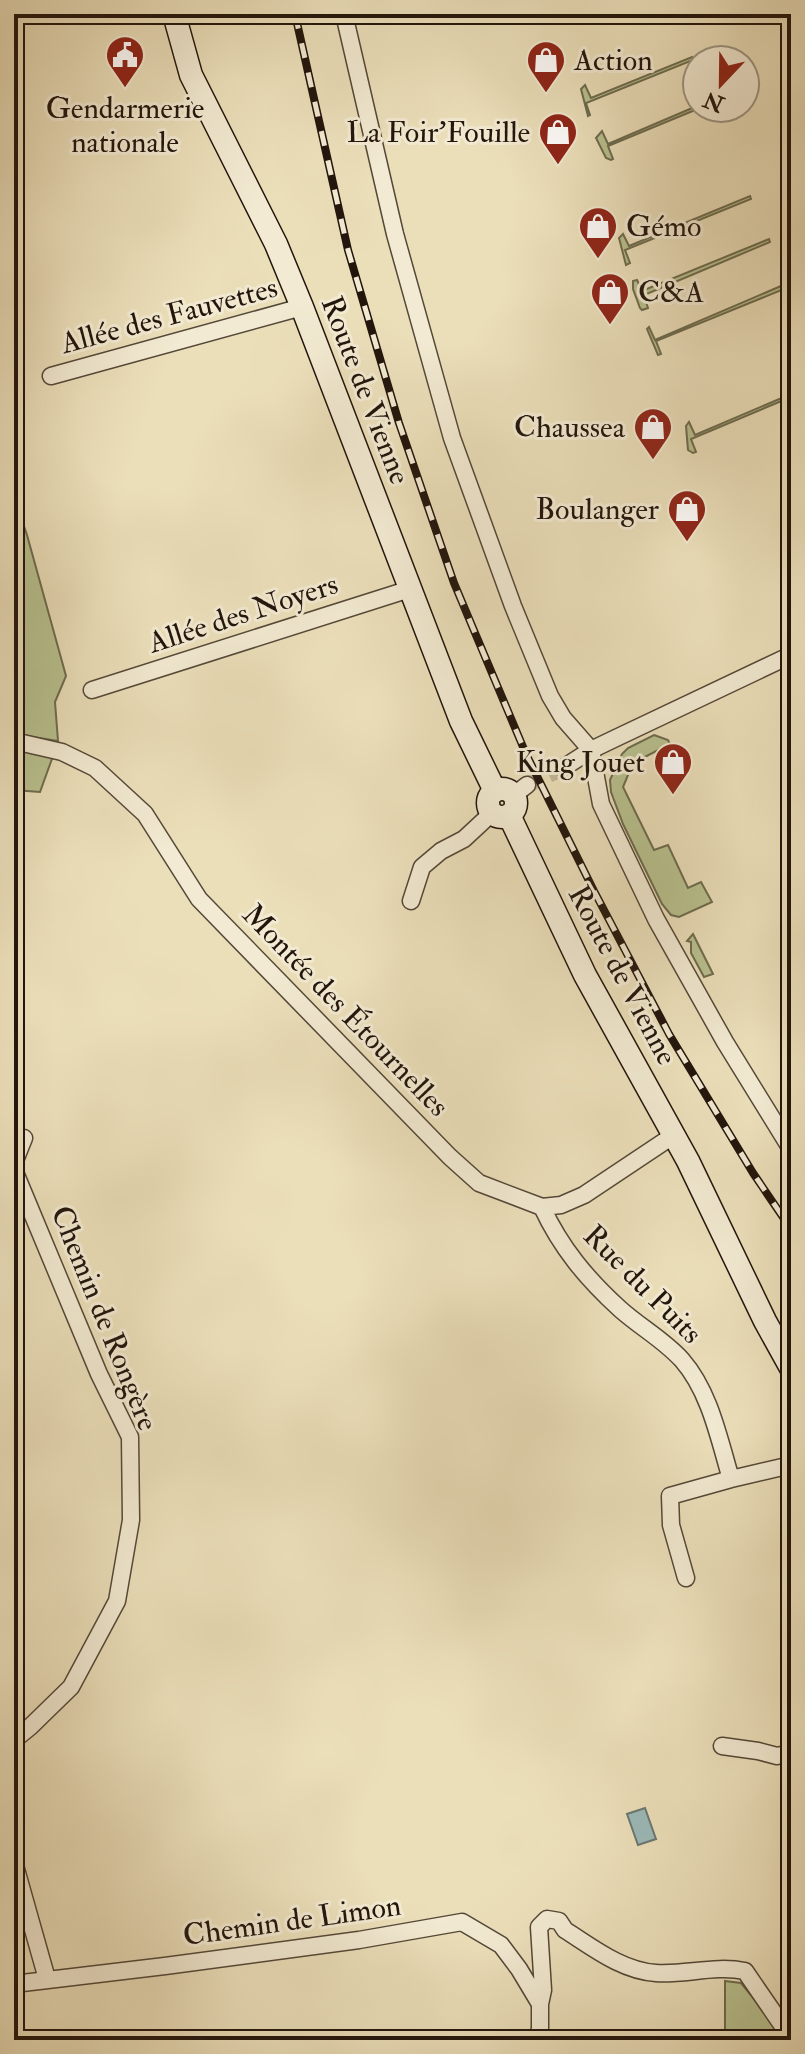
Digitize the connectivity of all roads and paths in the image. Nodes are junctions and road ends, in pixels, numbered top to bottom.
1 (174, 14) edge
2 (344, 14) edge
3 (302, 307) junction
4 (51, 376) dead end
5 (410, 589) junction
6 (791, 655) edge
7 (92, 690) dead end
8 (14, 741) edge
9 (591, 750) junction
10 (563, 768) tunnel mouth
11 (507, 800) junction
12 (411, 901) dead end
13 (674, 1135) junction
14 (24, 1138) dead end
15 (791, 1149) edge
16 (14, 1163) edge
17 (14, 1170) edge
18 (542, 1207) junction
19 (791, 1368) edge
20 (791, 1465) edge
21 (731, 1479) junction
22 (686, 1578) dead end
23 (14, 1740) edge
24 (722, 1746) dead end
25 (791, 1753) edge
26 (14, 1862) edge
27 (47, 1979) junction
28 (14, 1984) edge
29 (540, 2004) junction
30 (791, 2038) edge
31 (536, 2040) edge

1 - 3 street, Route de Vienne
2 - 9 street
3 - 4 street, Allée des Fauvettes
3 - 5 street, Route de Vienne
5 - 7 street, Allée des Noyers
5 - 11 street, Route de Vienne
6 - 9 street
8 - 18 street, Montée des Étournelles
9 - 10 street
9 - 15 street
11 - 12 street
11 - 13 street, Route de Vienne
13 - 18 street
13 - 19 street, Route de Vienne
14 - 16 street
17 - 23 street, Chemin de Rongère
18 - 21 street, Rue du Puits
20 - 21 street
21 - 22 street
24 - 25 street
26 - 27 street
27 - 28 street, Chemin de Limon
27 - 29 street, Chemin de Limon
29 - 30 street
29 - 31 street

